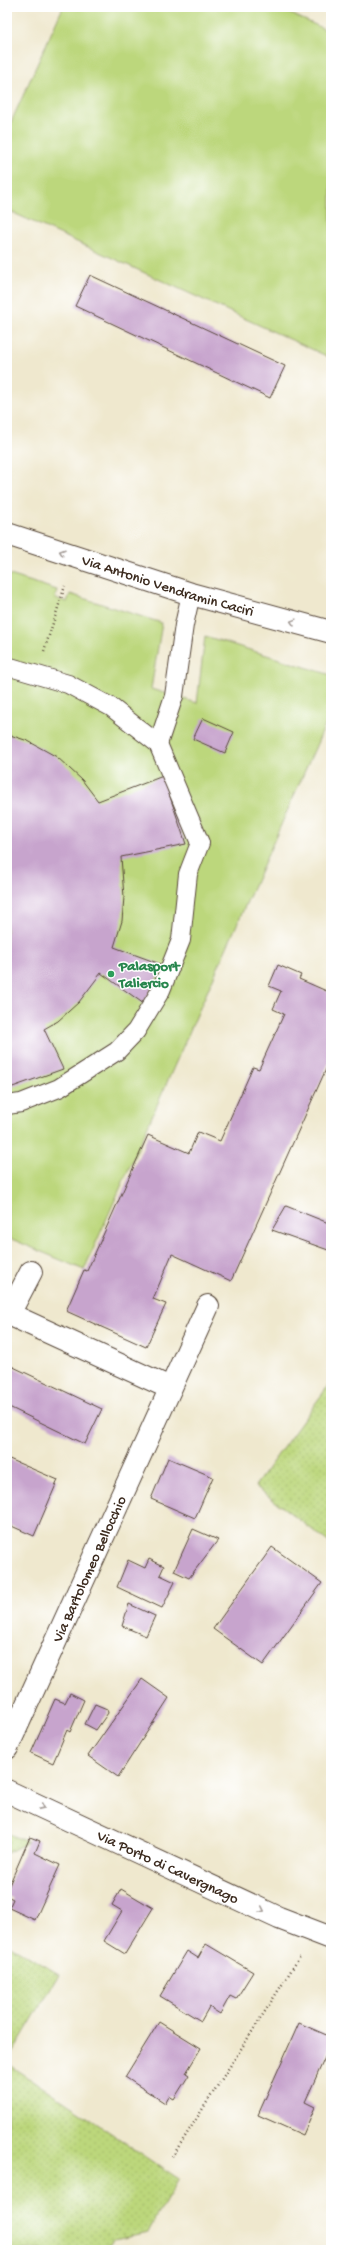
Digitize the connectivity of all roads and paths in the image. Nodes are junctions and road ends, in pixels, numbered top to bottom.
1 (7, 534) edge
2 (65, 586) dead end
3 (191, 594) junction
4 (331, 632) edge
5 (7, 666) edge
6 (37, 675) junction
7 (158, 744) junction
8 (7, 1105) edge
9 (31, 1272) dead end
10 (208, 1306) dead end
11 (170, 1388) junction
12 (7, 1748) edge
13 (7, 1791) edge
14 (323, 1935) edge
15 (172, 2157) dead end

3 -> 1 street, Via Antonio Vendramin Caciri
2 - 6 path
4 -> 3 street, Via Antonio Vendramin Caciri
3 - 7 lane
5 - 6 lane
6 - 7 lane
7 - 8 lane
9 - 11 street
10 - 11 street, Via Bartolomeo Bellocchio
11 - 12 street, Via Bartolomeo Bellocchio
13 -> 14 street, Via Porto di Cavergnago
14 - 15 path

